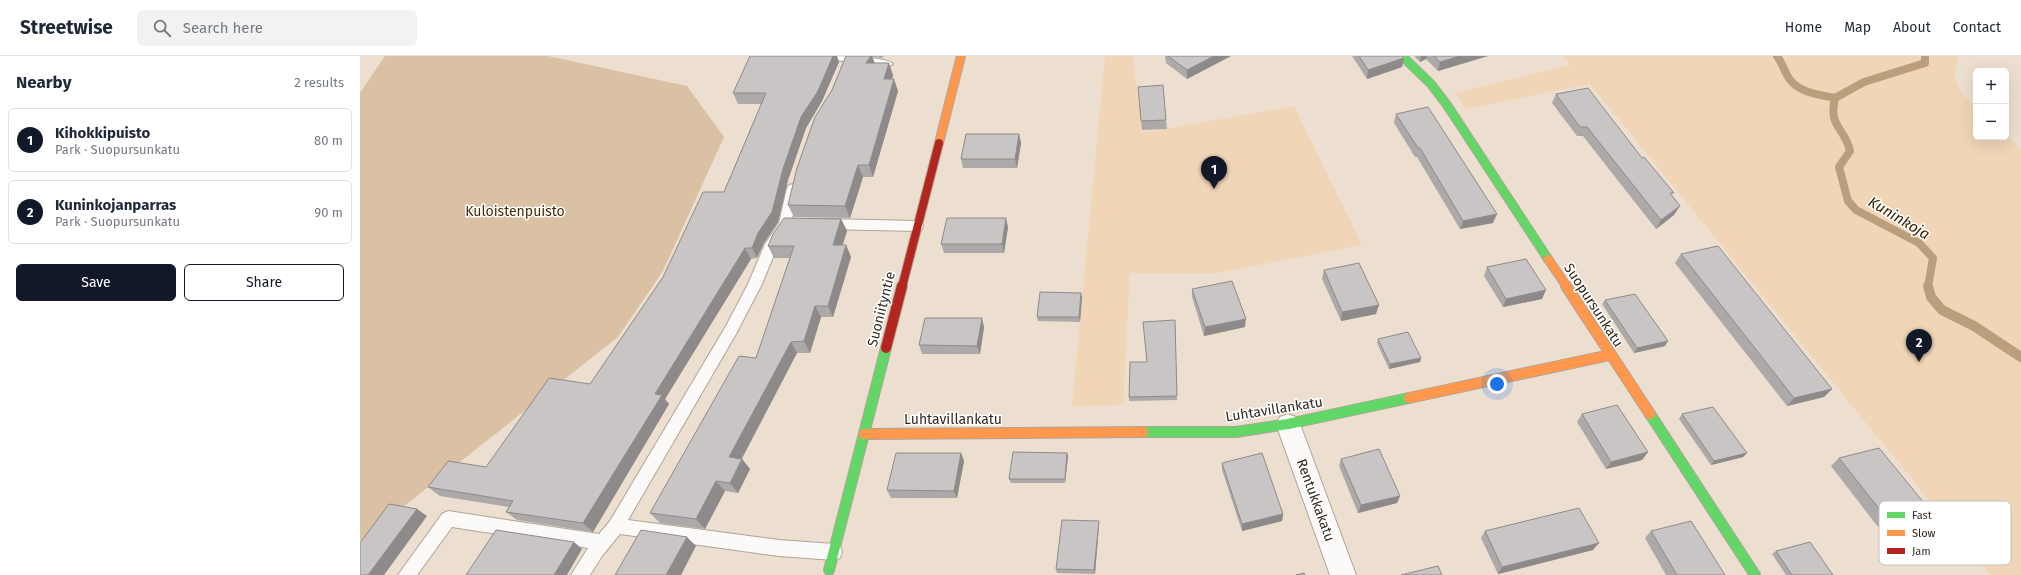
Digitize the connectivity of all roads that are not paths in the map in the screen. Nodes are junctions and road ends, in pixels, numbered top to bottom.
1 (828, 56) edge
2 (960, 56) edge
3 (1402, 56) edge
4 (847, 59) junction
5 (887, 64) edge
6 (841, 73) edge
7 (797, 173) edge
8 (786, 223) junction
9 (801, 224) edge
10 (817, 224) edge
11 (917, 226) junction
12 (1610, 355) junction
13 (1288, 424) junction
14 (864, 434) junction
15 (616, 526) junction
16 (602, 542) junction
17 (834, 552) junction
18 (830, 570) dead end
19 (407, 575) edge
20 (580, 575) edge
21 (1343, 575) edge
22 (1755, 575) edge

1 - 4 lane
2 - 11 street, Suoniityntie
3 - 12 street, Suopursunkatu
4 - 5 lane
4 - 6 lane
7 - 8 lane
8 - 9 lane
8 - 15 lane
10 - 11 lane
11 - 14 street, Suoniityntie
12 - 13 street, Luhtavillankatu
12 - 22 street, Suopursunkatu
13 - 14 street, Luhtavillankatu
13 - 21 street, Rentukkakatu
14 - 17 street, Suoniityntie
15 - 16 lane
15 - 17 lane
16 - 19 lane
16 - 20 lane
17 - 18 street, Suoniityntie

